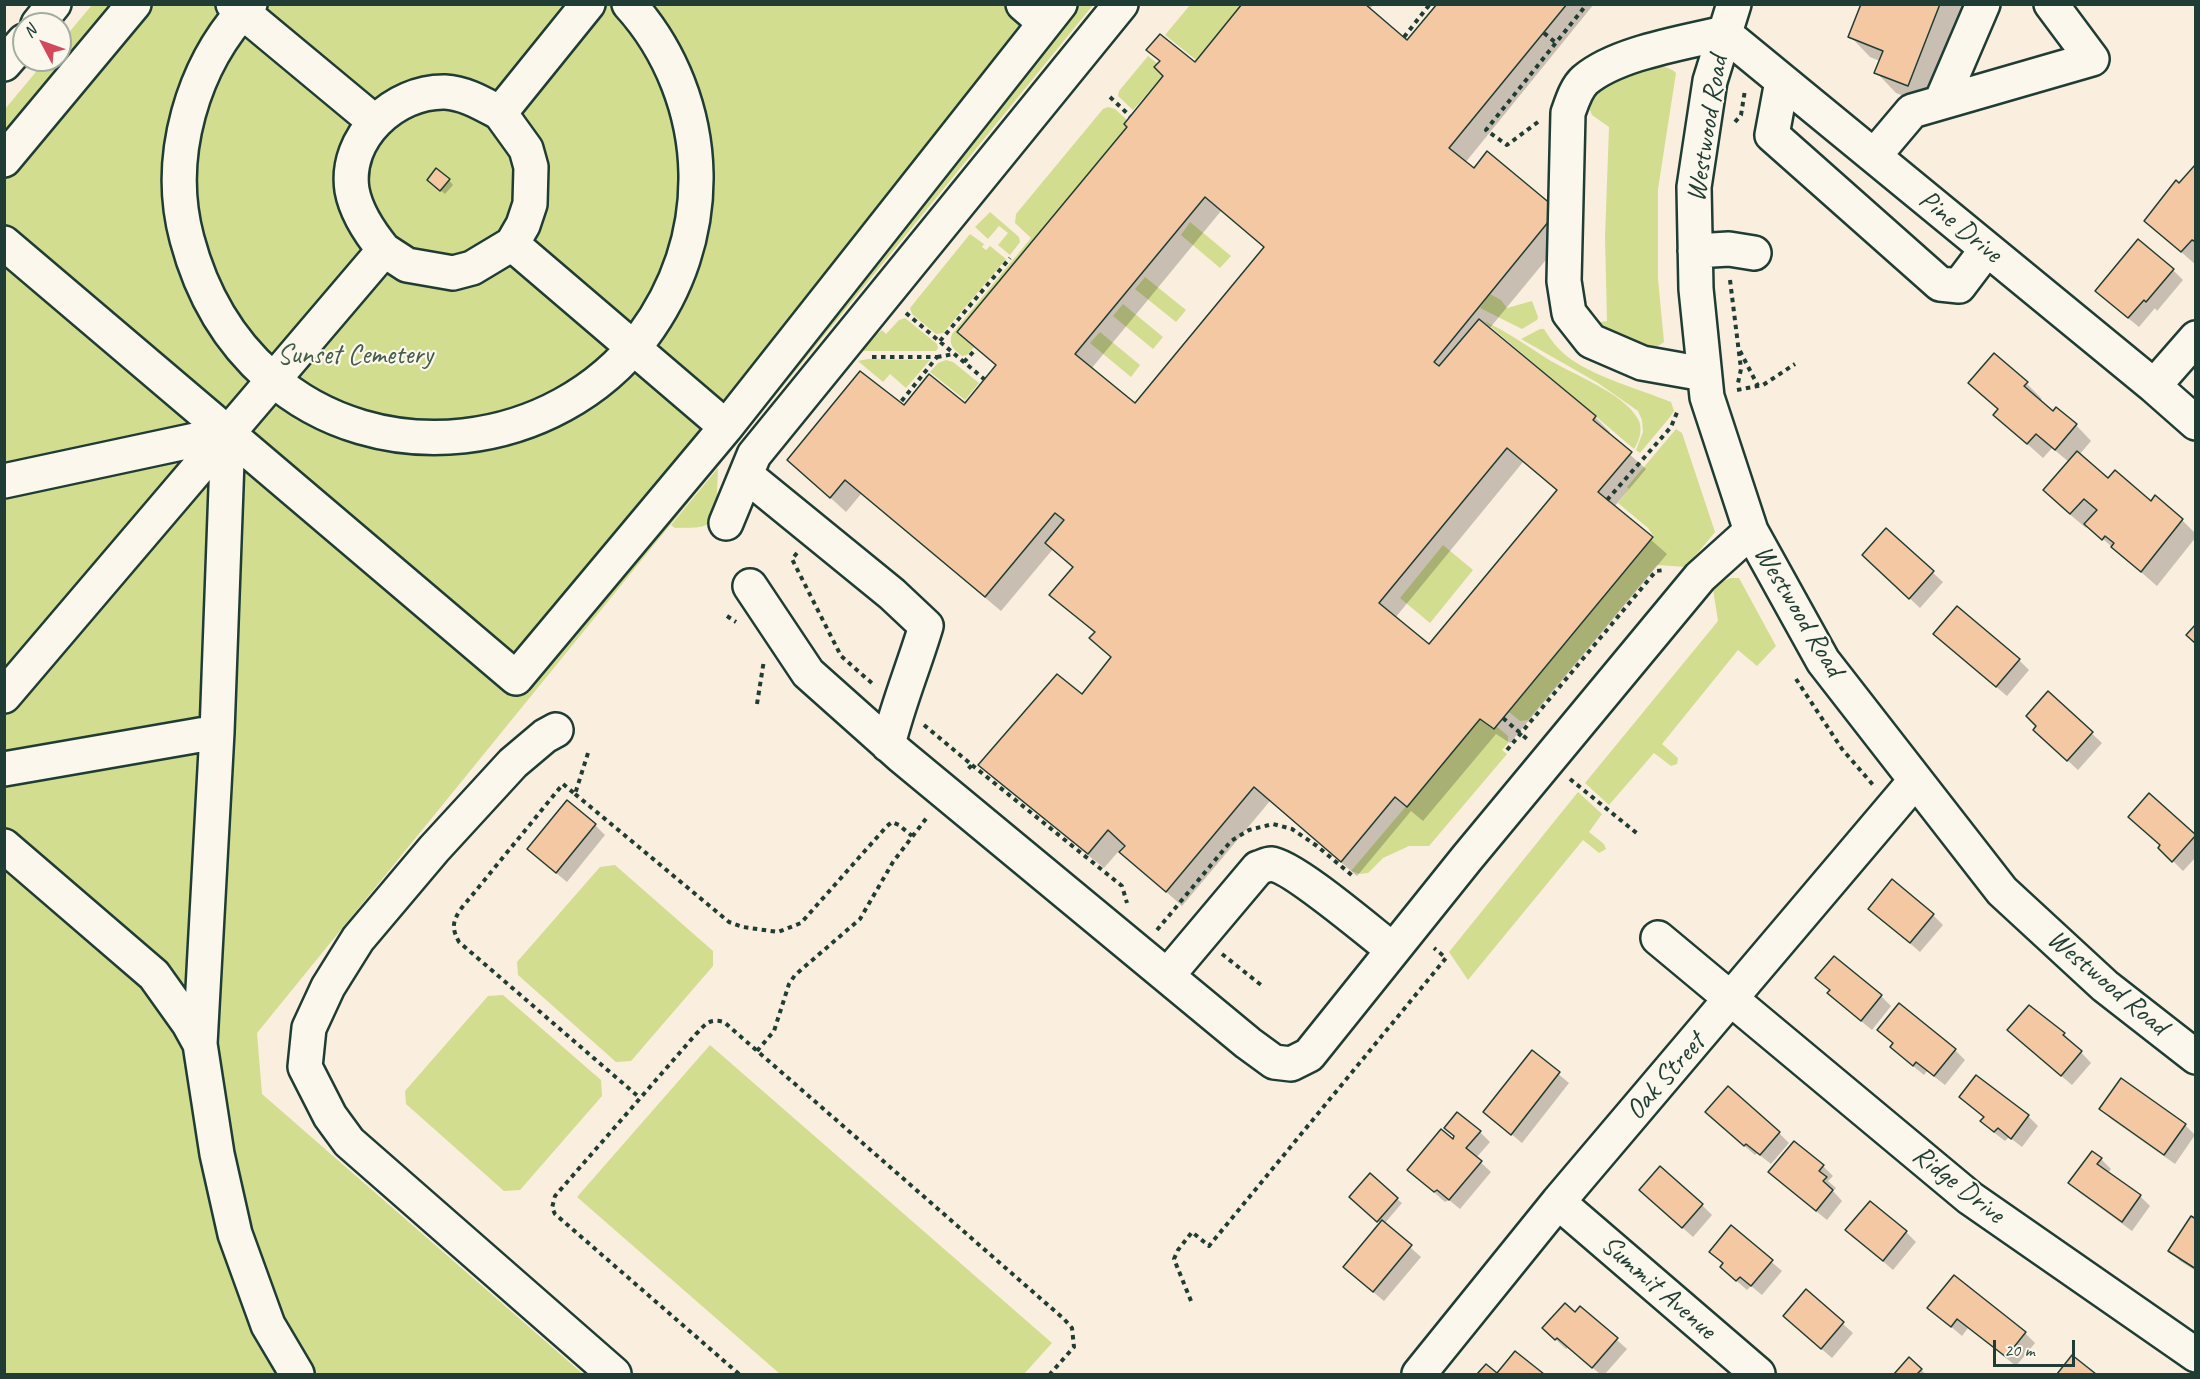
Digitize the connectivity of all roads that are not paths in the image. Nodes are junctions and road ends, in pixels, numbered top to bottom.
1 (134, 4) edge
2 (588, 4) edge
3 (629, 4) edge
4 (1121, 4) edge
5 (1983, 4) edge
6 (2051, 4) edge
7 (242, 7) edge
8 (1043, 11) edge
9 (1729, 19) edge
10 (1782, 81) junction
11 (1941, 102) junction
12 (500, 113) junction
13 (375, 122) junction
14 (1874, 156) junction
15 (4, 159) edge
16 (4, 243) edge
17 (512, 244) junction
18 (1987, 249) junction
19 (384, 250) junction
20 (1695, 251) junction
21 (1754, 253) dead end
22 (2196, 338) edge
23 (634, 348) junction
24 (1704, 374) junction
25 (274, 380) junction
26 (2154, 386) junction
27 (2196, 423) edge
28 (726, 427) junction
29 (228, 433) junction
30 (745, 479) junction
31 (4, 481) edge
32 (726, 523) dead end
33 (1751, 531) junction
34 (750, 586) dead end
35 (4, 696) edge
36 (556, 730) dead end
37 (217, 732) junction
38 (888, 745) junction
39 (4, 769) edge
40 (1915, 781) junction
41 (4, 846) edge
42 (1403, 938) junction
43 (1658, 938) dead end
44 (1167, 976) junction
45 (1731, 1000) junction
46 (200, 1044) junction
47 (2196, 1057) edge
48 (1558, 1202) junction
49 (2196, 1356) edge
50 (297, 1374) edge
51 (614, 1374) edge
52 (1419, 1374) edge
53 (1758, 1374) edge

1 - 15 street
2 - 12 street
3 - 23 street
4 - 30 street
5 - 11 street
6 - 11 street
7 - 13 street
7 - 25 street
8 - 28 street
9 - 10 street, Pine Drive
9 - 20 street, Westwood Road
9 - 24 street
10 - 14 street, Pine Drive
10 - 18 street
11 - 14 street
12 - 13 street
12 - 17 street
13 - 19 street
14 - 18 street, Pine Drive
16 - 29 street
17 - 19 street
17 - 23 street
18 - 26 street, Pine Drive
19 - 25 street
20 - 21 street
20 - 24 street, Westwood Road
22 - 26 street
23 - 25 street
23 - 28 street
24 - 33 street, Westwood Road
25 - 29 street
26 - 27 street, Pine Drive
28 - 29 street
29 - 31 street
29 - 35 street
29 - 37 street
30 - 32 street
30 - 38 street
33 - 40 street, Westwood Road
33 - 42 street
34 - 38 street
36 - 51 street
37 - 39 street
37 - 46 street
38 - 44 street
40 - 45 street, Oak Street
40 - 47 street, Westwood Road
41 - 46 street
42 - 44 street
42 - 44 street
43 - 45 street, Ridge Drive
45 - 48 street, Oak Street
45 - 49 street, Ridge Drive
46 - 50 street
48 - 52 street, Oak Street
48 - 53 street, Summit Avenue

